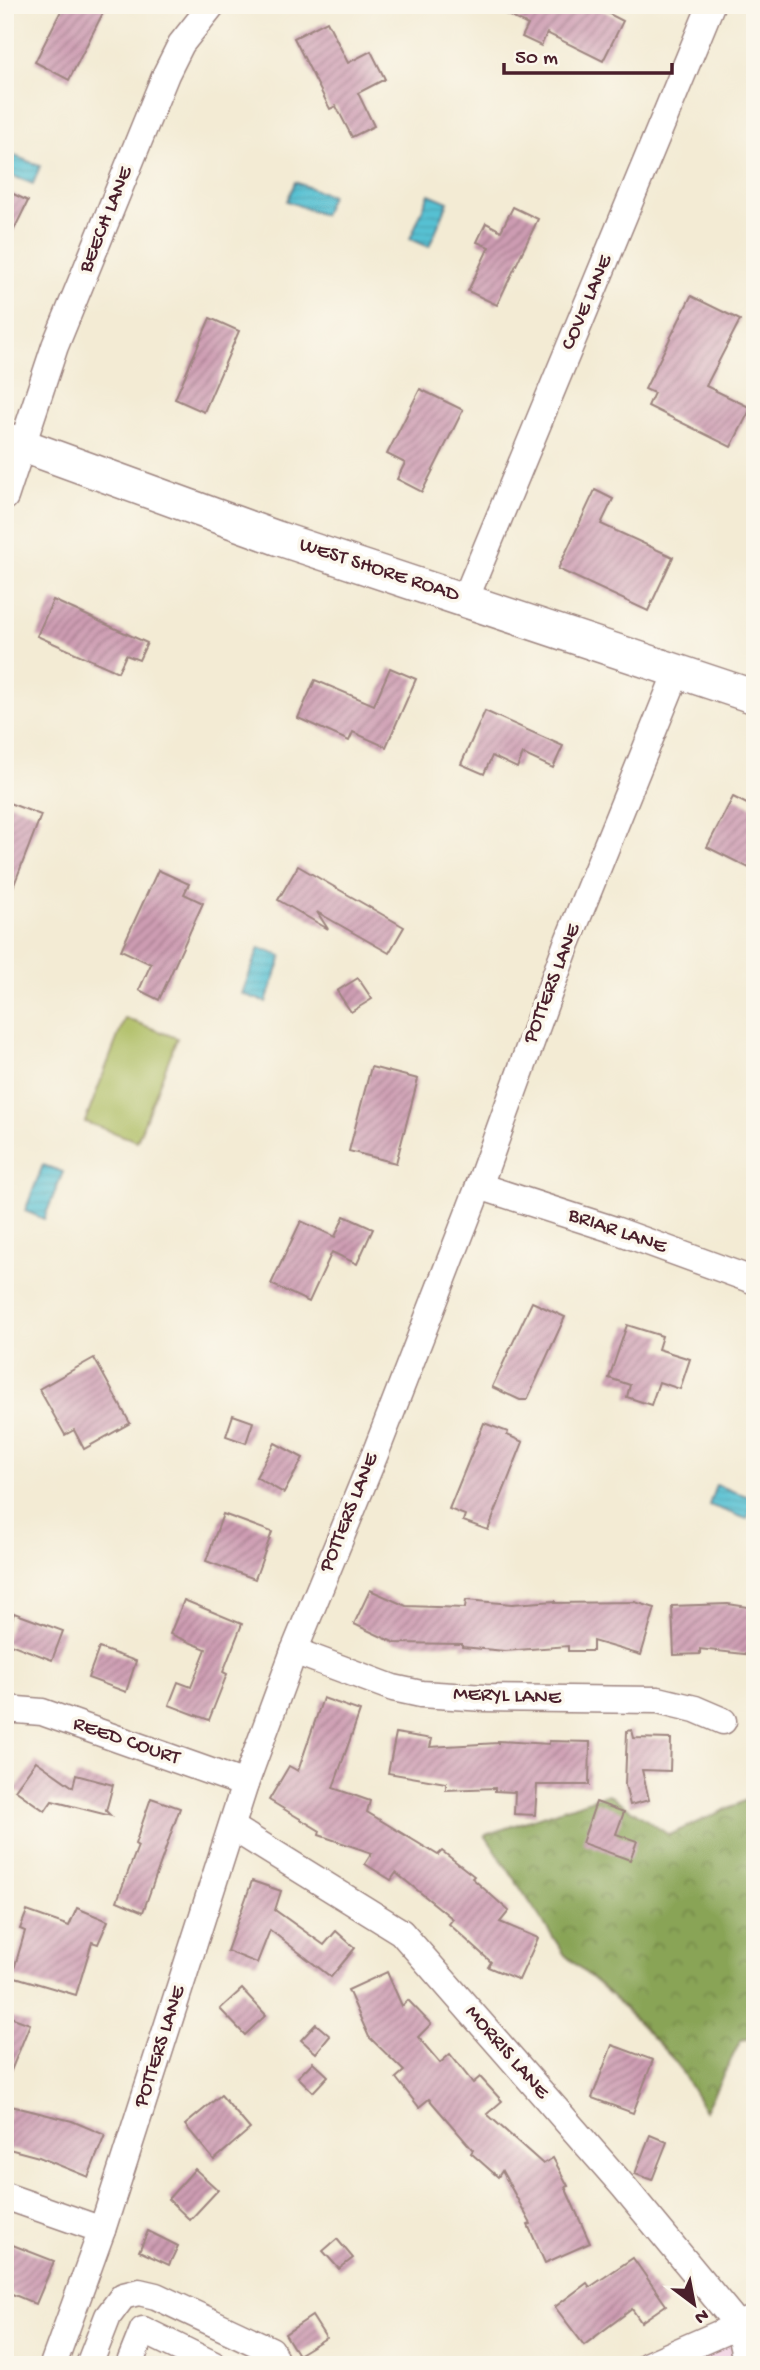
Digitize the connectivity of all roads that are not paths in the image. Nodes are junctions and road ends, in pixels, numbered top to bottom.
1 (212, 5) edge
2 (711, 5) edge
3 (14, 442) edge
4 (5, 497) edge
5 (464, 600) junction
6 (677, 672) junction
7 (755, 697) edge
8 (479, 1186) junction
9 (755, 1281) edge
10 (294, 1651) junction
11 (5, 1709) edge
12 (723, 1721) dead end
13 (245, 1784) junction
14 (232, 1827) junction
15 (5, 2196) edge
16 (102, 2230) junction
17 (747, 2322) edge
18 (93, 2364) edge
19 (53, 2365) edge
20 (129, 2365) edge
21 (214, 2365) edge
22 (277, 2365) edge
23 (648, 2365) edge
24 (747, 2365) edge

1 - 3 street, BEECH LANE
2 - 5 street, COVE LANE
3 - 4 street, BEECH LANE
3 - 5 main road, WEST SHORE ROAD
5 - 6 main road, WEST SHORE ROAD
6 - 7 main road, WEST SHORE ROAD
6 - 8 street, POTTERS LANE
8 - 9 street, BRIAR LANE
8 - 10 street, POTTERS LANE
10 - 12 street, MERYL LANE
10 - 13 street, POTTERS LANE
11 - 13 street, REED COURT
13 - 14 street, POTTERS LANE
14 - 16 street, POTTERS LANE
14 - 17 street, MORRIS LANE
15 - 16 street
16 - 19 street, POTTERS LANE
17 - 23 street
17 - 24 street
18 - 22 street
20 - 21 street

